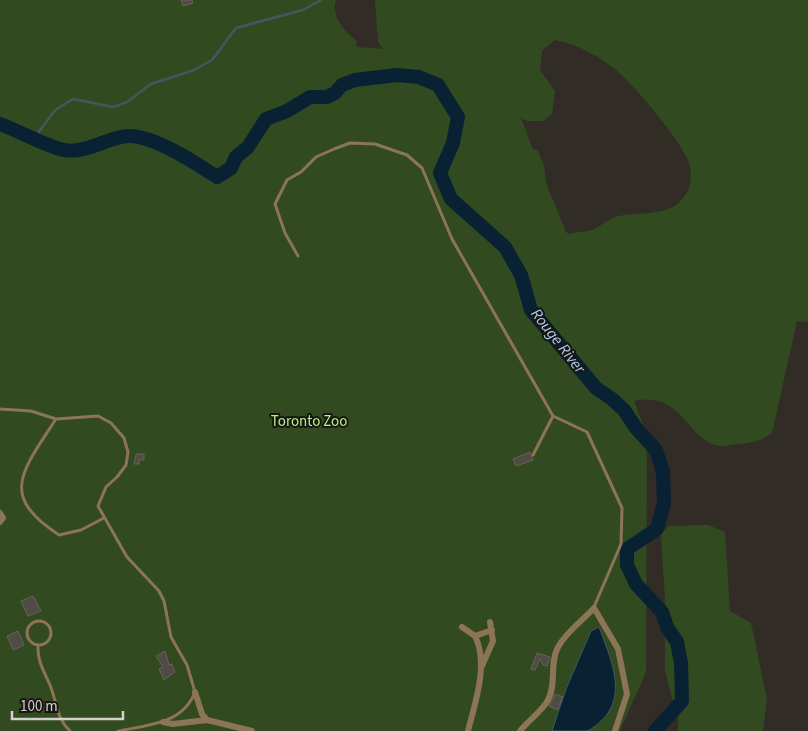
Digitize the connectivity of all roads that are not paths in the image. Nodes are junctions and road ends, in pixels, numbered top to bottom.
1 (298, 256) dead end
2 (0, 409) edge
3 (553, 416) junction
4 (56, 419) junction
5 (533, 455) dead end
6 (23, 462) dead end
7 (0, 513) edge
8 (104, 518) junction
9 (0, 522) edge
10 (33, 522) dead end
11 (594, 608) junction
12 (462, 627) dead end
13 (475, 636) junction
14 (38, 645) junction
15 (480, 670) junction
16 (195, 692) junction
17 (207, 720) junction
18 (164, 722) junction
19 (70, 731) edge
20 (118, 731) edge
21 (252, 731) edge
22 (468, 731) edge
23 (520, 731) edge
24 (615, 731) edge

1 - 3 lane
2 - 4 lane
3 - 5 lane
3 - 11 lane
4 - 6 lane
4 - 8 lane
7 - 9 street
8 - 10 lane
8 - 16 lane
11 - 23 street
11 - 24 street
12 - 13 street
13 - 15 street
13 - 15 street
14 - 14 lane
14 - 19 lane
15 - 22 street
16 - 17 street
16 - 18 lane
17 - 18 street
17 - 21 street
18 - 20 lane

